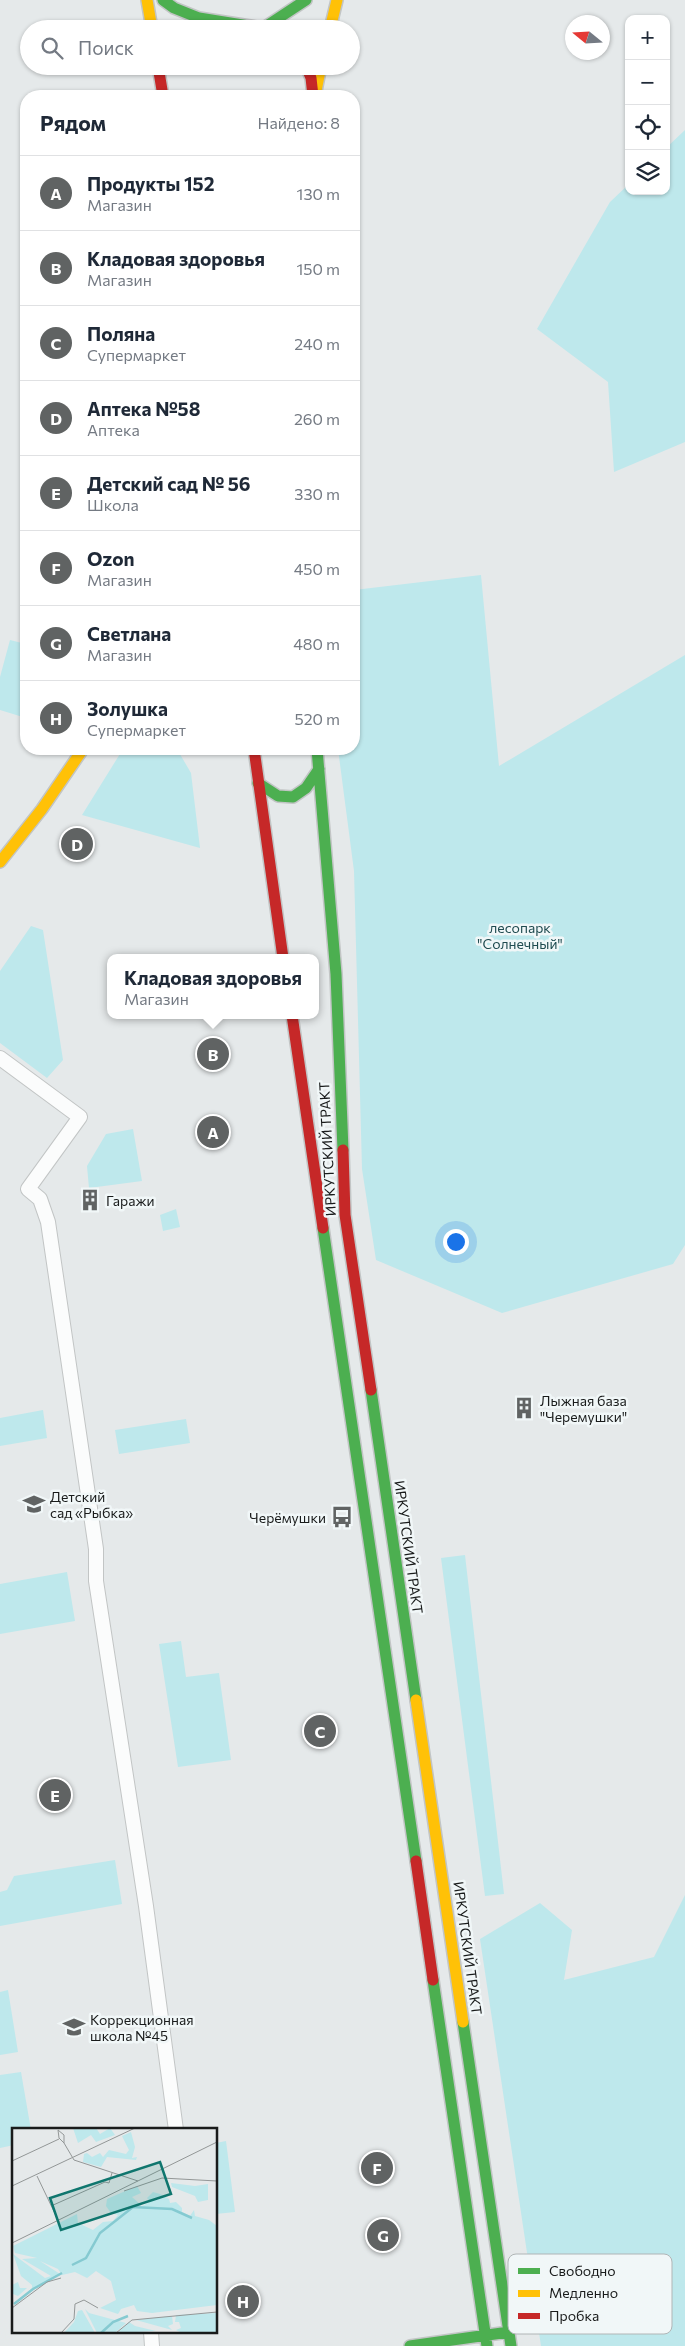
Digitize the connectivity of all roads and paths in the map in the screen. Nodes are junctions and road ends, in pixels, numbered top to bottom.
1 (147, 0) edge
2 (164, 0) edge
3 (306, 0) edge
4 (337, 0) edge
5 (150, 20) edge
6 (215, 20) edge
7 (278, 20) edge
8 (332, 20) edge
9 (160, 75) edge
10 (310, 75) edge
11 (319, 75) edge
12 (162, 90) edge
13 (313, 90) edge
14 (315, 90) edge
15 (80, 755) edge
16 (255, 755) edge
17 (318, 755) edge
18 (319, 769) junction
19 (258, 783) junction
20 (0, 862) edge
21 (282, 954) edge
22 (293, 1019) edge
23 (0, 1058) edge
24 (176, 2128) edge
25 (508, 2325) edge
26 (508, 2332) edge
27 (486, 2341) edge
28 (410, 2346) edge

1 - 5 main road
2 - 6 main road
3 - 7 main road
4 - 8 main road
9 - 12 main road
10 - 13 main road
11 - 14 main road
15 - 20 main road
16 - 19 main road
17 - 18 main road, ИРКУТСКИЙ ТРАКТ
18 - 19 main road
18 - 25 main road, ИРКУТСКИЙ ТРАКТ
19 - 21 main road
22 - 27 main road, ИРКУТСКИЙ ТРАКТ
23 - 24 street
26 - 27 main road
27 - 28 main road

